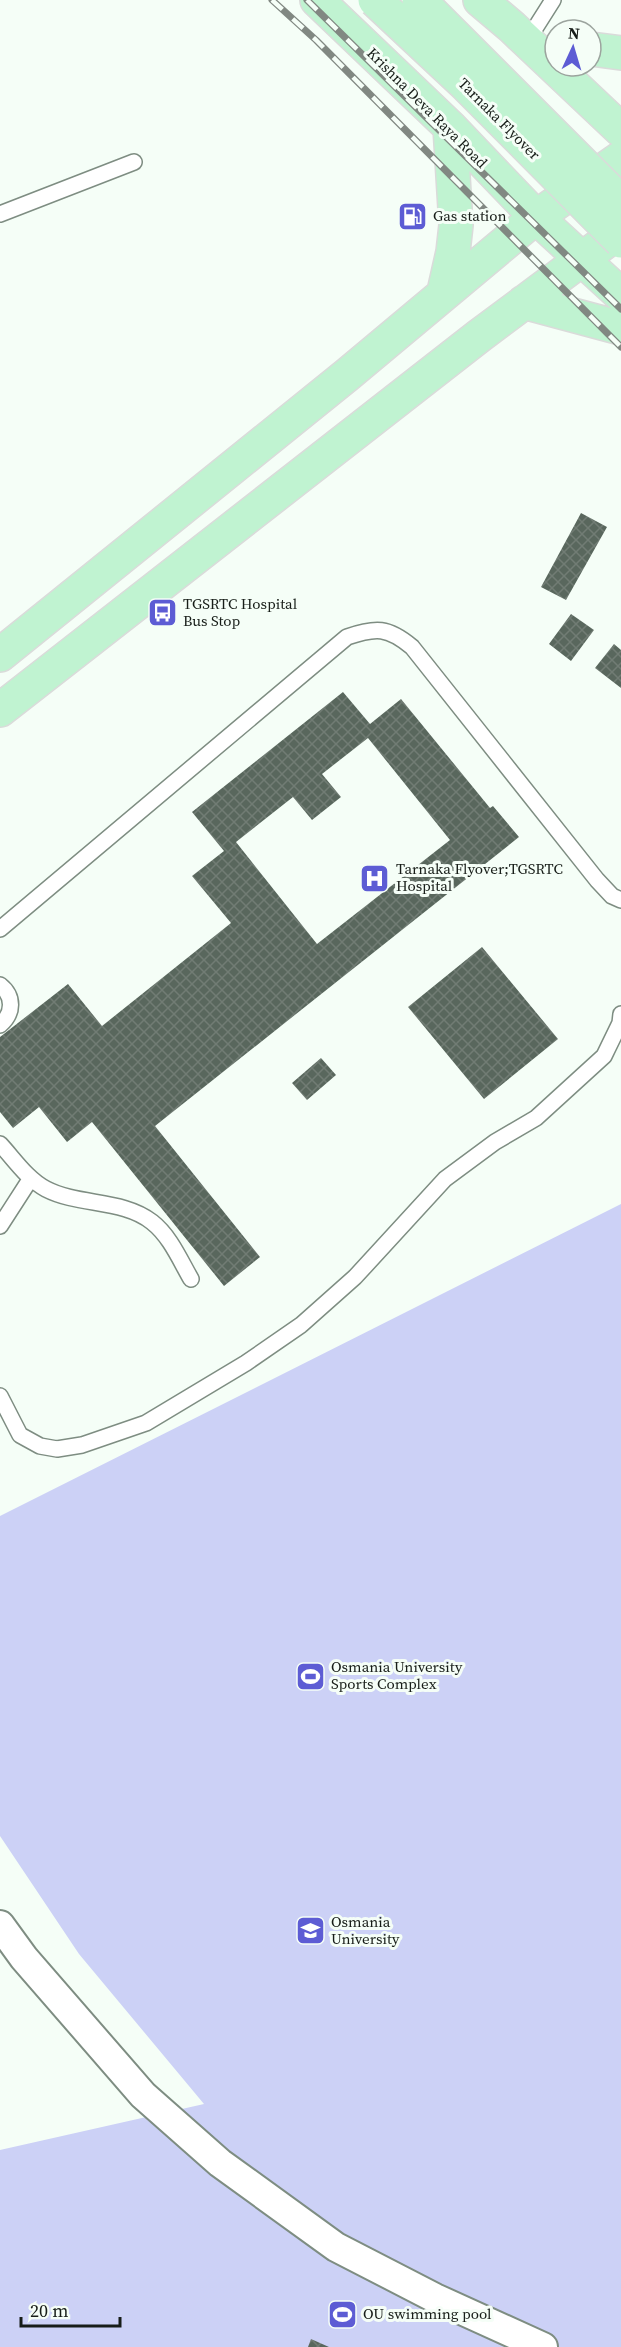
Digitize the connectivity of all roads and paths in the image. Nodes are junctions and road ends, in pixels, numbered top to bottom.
1 (316, 0) edge
2 (375, 0) edge
3 (418, 0) edge
4 (480, 0) edge
5 (553, 0) edge
6 (541, 43) edge
7 (603, 51) edge
8 (621, 53) edge
9 (450, 127) junction
10 (621, 130) edge
11 (621, 158) edge
12 (134, 162) dead end
13 (621, 202) edge
14 (0, 214) edge
15 (536, 217) junction
16 (621, 230) edge
17 (621, 241) edge
18 (580, 260) junction
19 (444, 292) junction
20 (621, 295) edge
21 (524, 302) junction
22 (621, 328) edge
23 (0, 655) edge
24 (0, 710) edge
25 (621, 900) edge
26 (0, 929) edge
27 (0, 985) edge
28 (621, 1014) edge
29 (0, 1025) edge
30 (0, 1144) edge
31 (31, 1178) junction
32 (0, 1226) edge
33 (191, 1279) dead end
34 (0, 1396) edge
35 (0, 1925) edge
36 (543, 2347) edge

1 - 9 main road, Krishna Deva Raya Road
2 - 17 main road, Tarnaka Flyover, bridge
3 - 13 main road, Tarnaka Flyover, bridge
4 - 6 main road
5 - 6 lane
6 - 10 main road
7 - 8 main road
9 - 15 main road, Krishna Deva Raya Road
9 - 19 main road
11 - 15 main road
12 - 14 lane
15 - 18 main road, Krishna Deva Raya Road
15 - 19 main road
16 - 18 main road
18 - 20 main road, Krishna Deva Raya Road
18 - 21 main road
19 - 23 main road
21 - 22 main road
21 - 24 main road
25 - 26 lane
27 - 29 lane
28 - 34 lane
30 - 31 lane
31 - 32 lane
31 - 33 lane
35 - 36 street

